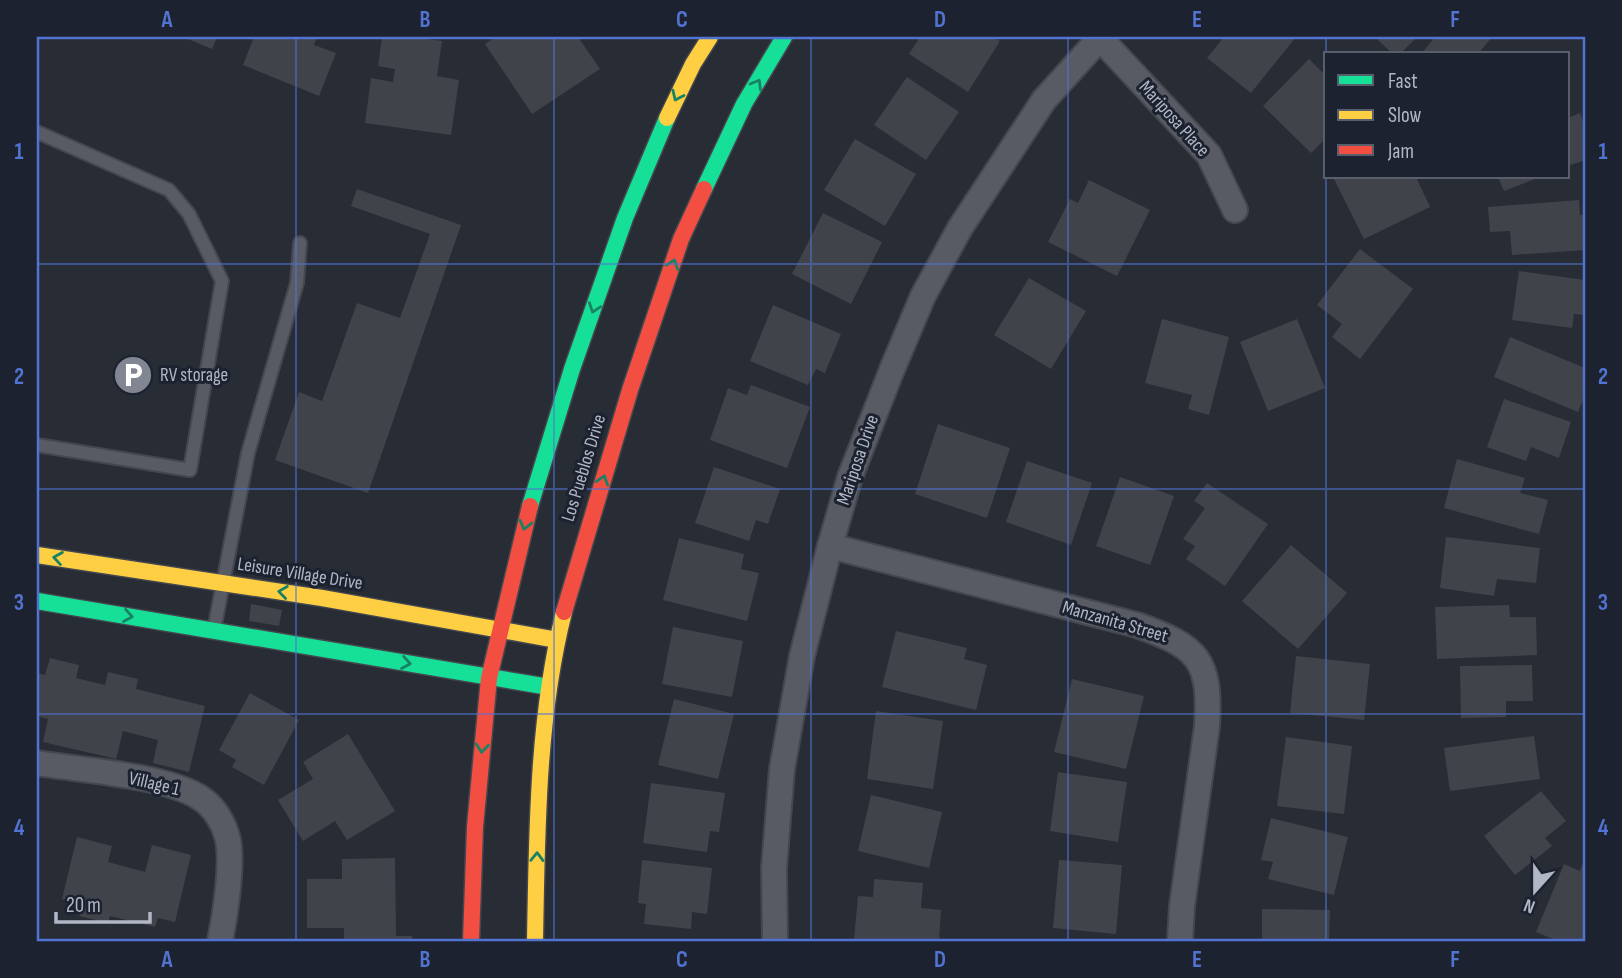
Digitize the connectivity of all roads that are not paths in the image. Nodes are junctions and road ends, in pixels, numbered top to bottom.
1 (710, 37) edge
2 (784, 37) edge
3 (1100, 37) edge
4 (37, 132) edge
5 (1236, 209) dead end
6 (300, 243) dead end
7 (37, 445) edge
8 (830, 547) junction
9 (37, 555) edge
10 (224, 584) junction
11 (37, 601) edge
12 (500, 630) junction
13 (214, 631) junction
14 (557, 640) junction
15 (489, 678) junction
16 (549, 687) junction
17 (37, 763) edge
18 (220, 941) edge
19 (471, 941) edge
20 (535, 941) edge
21 (775, 941) edge
22 (1181, 941) edge

1 -> 12 street
14 -> 2 street, Los Pueblos Drive
3 - 5 street, Mariposa Place
3 - 8 street, Mariposa Drive
4 - 7 lane
6 - 10 lane
8 - 21 street, Mariposa Drive
8 - 22 street, Manzanita Street
10 -> 9 street, Leisure Village Drive
12 -> 10 street, Leisure Village Drive
10 - 13 lane
11 -> 13 street
12 - 14 street, Leisure Village Drive
12 - 15 street
13 -> 15 street
14 - 16 street, Los Pueblos Drive
15 - 16 street
15 -> 19 street
20 -> 16 street, Los Pueblos Drive
17 - 18 street, Village 1

